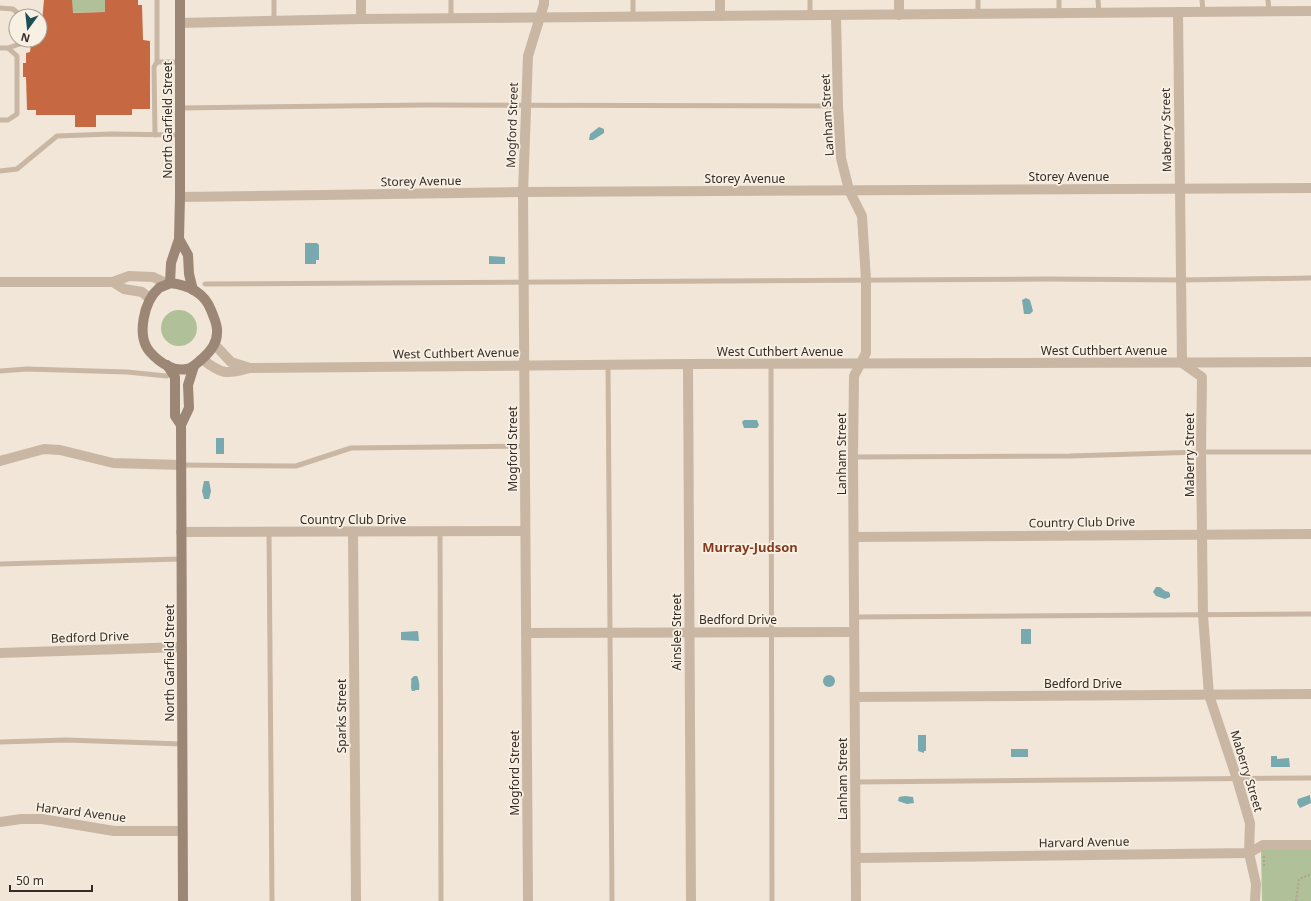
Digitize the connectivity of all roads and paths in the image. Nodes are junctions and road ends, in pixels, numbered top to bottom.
1 (157, 0) edge
2 (180, 0) edge
3 (274, 0) edge
4 (361, 0) edge
5 (451, 0) edge
6 (544, 0) edge
7 (633, 0) edge
8 (720, 0) edge
9 (810, 0) edge
10 (899, 0) edge
11 (978, 0) edge
12 (1059, 0) edge
13 (1098, 0) edge
14 (1202, 0) edge
15 (1268, 0) edge
16 (1269, 11) junction
17 (1311, 11) edge
18 (1098, 12) junction
19 (1178, 12) junction
20 (1203, 12) junction
21 (1059, 13) junction
22 (899, 14) junction
23 (978, 14) junction
24 (720, 16) junction
25 (810, 16) junction
26 (836, 16) junction
27 (634, 17) junction
28 (540, 18) junction
29 (361, 19) junction
30 (451, 19) junction
31 (274, 21) junction
32 (180, 23) junction
33 (0, 48) edge
34 (8, 48) joint
35 (156, 62) junction
36 (180, 62) junction
37 (526, 106) junction
38 (838, 106) junction
39 (179, 108) junction
40 (0, 120) edge
41 (155, 135) junction
42 (180, 135) junction
43 (0, 170) edge
44 (1180, 188) junction
45 (1311, 188) edge
46 (849, 190) junction
47 (523, 192) junction
48 (180, 197) junction
49 (179, 239) junction
50 (1311, 278) edge
51 (866, 280) junction
52 (1181, 280) junction
53 (0, 282) edge
54 (113, 282) junction
55 (524, 282) junction
56 (169, 284) junction
57 (205, 284) dead end
58 (193, 290) junction
59 (150, 299) junction
60 (214, 345) junction
61 (202, 359) junction
62 (1311, 362) edge
63 (860, 363) junction
64 (1182, 363) junction
65 (608, 364) junction
66 (688, 364) junction
67 (771, 364) junction
68 (524, 365) junction
69 (194, 366) junction
70 (250, 368) junction
71 (167, 371) junction
72 (0, 372) edge
73 (181, 425) junction
74 (524, 446) junction
75 (1201, 452) junction
76 (1311, 452) edge
77 (853, 456) junction
78 (0, 461) edge
79 (180, 465) junction
80 (525, 531) junction
81 (181, 532) junction
82 (270, 532) junction
83 (353, 532) junction
84 (440, 532) junction
85 (1202, 534) junction
86 (1311, 534) edge
87 (854, 537) junction
88 (181, 558) junction
89 (0, 564) edge
90 (1311, 614) edge
91 (1203, 615) junction
92 (854, 617) junction
93 (610, 632) junction
94 (689, 632) junction
95 (772, 632) junction
96 (854, 632) junction
97 (526, 633) junction
98 (182, 647) junction
99 (0, 653) edge
100 (1311, 694) edge
101 (1209, 695) junction
102 (855, 697) junction
103 (0, 742) edge
104 (182, 744) junction
105 (1311, 778) edge
106 (1237, 779) junction
107 (856, 782) junction
108 (0, 822) edge
109 (182, 831) junction
110 (1311, 845) edge
111 (1264, 849) dead end
112 (1249, 853) junction
113 (856, 858) junction
114 (1264, 871) dead end
115 (1311, 874) edge
116 (183, 901) edge
117 (272, 901) edge
118 (356, 901) edge
119 (441, 901) edge
120 (528, 901) edge
121 (612, 901) edge
122 (691, 901) edge
123 (772, 901) edge
124 (856, 901) edge
125 (1255, 901) edge
126 (1296, 901) edge

1 - 35 lane
2 - 32 main road, North Garfield Street
3 - 31 lane
4 - 29 street
5 - 30 lane
6 - 28 street, Mogford Street
7 - 27 lane
8 - 24 street
9 - 25 lane
10 - 22 street
11 - 23 lane
12 - 21 lane
13 - 18 lane
14 - 20 lane
15 - 16 lane
16 - 17 street
16 - 20 street
18 - 19 street
18 - 21 street
19 - 20 street
19 - 44 street, Maberry Street
21 - 23 street
22 - 23 street
22 - 26 street
24 - 25 street
24 - 27 street
25 - 26 street
26 - 38 street, Lanham Street
27 - 28 street
28 - 30 street
28 - 37 street, Mogford Street
29 - 30 street
29 - 31 street
31 - 32 street
32 - 36 main road, North Garfield Street
33 - 34 lane
34 - 40 lane
35 - 36 lane
35 - 41 lane
36 - 39 main road, North Garfield Street
37 - 38 lane
37 - 39 lane
37 - 47 street, Mogford Street
38 - 46 street, Lanham Street
39 - 42 main road, North Garfield Street
41 - 42 lane
41 - 43 lane
42 - 48 main road, North Garfield Street
44 - 45 street, Storey Avenue
44 - 46 street, Storey Avenue
44 - 52 street, Maberry Street
46 - 47 street, Storey Avenue
46 - 51 street, Lanham Street
47 - 48 street, Storey Avenue
47 - 55 street, Mogford Street
48 - 49 main road, North Garfield Street
49 - 56 main road
49 - 58 main road
50 - 52 lane
51 - 52 lane
51 - 55 lane
51 - 63 street, Lanham Street
52 - 64 street, Maberry Street
53 - 54 street
54 - 56 street
54 - 59 street
55 - 57 lane
55 - 68 street, Mogford Street
56 - 58 main road
56 - 59 main road
58 - 60 main road
59 - 71 main road
60 - 61 main road
60 - 70 street, West Cuthbert Avenue
61 - 69 main road
61 - 70 street, West Cuthbert Avenue
62 - 64 street, West Cuthbert Avenue
63 - 64 street, West Cuthbert Avenue
63 - 67 street, West Cuthbert Avenue
63 - 77 street, Lanham Street
64 - 75 street, Maberry Street
65 - 66 street, West Cuthbert Avenue
65 - 68 street, West Cuthbert Avenue
65 - 93 lane
66 - 67 street, West Cuthbert Avenue
66 - 94 street, Ainslee Street
67 - 95 lane
68 - 70 street, West Cuthbert Avenue
68 - 74 street, Mogford Street
69 - 71 main road
69 - 73 main road
71 - 72 lane
71 - 73 main road
73 - 79 main road, North Garfield Street
74 - 79 lane
74 - 80 street, Mogford Street
75 - 76 lane
75 - 77 lane
75 - 85 street, Maberry Street
77 - 87 street, Lanham Street
78 - 79 street
79 - 81 main road, North Garfield Street
80 - 84 street, Country Club Drive
80 - 97 street, Mogford Street
81 - 82 street, Country Club Drive
81 - 88 main road, North Garfield Street
82 - 83 street, Country Club Drive
82 - 117 lane
83 - 84 street, Country Club Drive
83 - 118 street, Sparks Street
84 - 119 lane
85 - 86 street, Country Club Drive
85 - 87 street, Country Club Drive
85 - 91 street, Maberry Street
87 - 92 street, Lanham Street
88 - 89 lane
88 - 98 main road, North Garfield Street
90 - 91 lane
91 - 92 lane
91 - 101 street, Maberry Street
92 - 96 street, Lanham Street
93 - 94 street, Bedford Drive
93 - 97 street, Bedford Drive
93 - 121 lane
94 - 95 street, Bedford Drive
94 - 122 street, Ainslee Street
95 - 96 street, Bedford Drive
95 - 123 lane
96 - 102 street, Lanham Street
97 - 120 street, Mogford Street
98 - 99 street, Bedford Drive
98 - 104 main road, North Garfield Street
100 - 101 street, Bedford Drive
101 - 102 street, Bedford Drive
101 - 106 street, Maberry Street
102 - 107 street, Lanham Street
103 - 104 lane
104 - 109 main road, North Garfield Street
105 - 106 lane
106 - 107 lane
106 - 112 street, Maberry Street
107 - 113 street, Lanham Street
108 - 109 street, Harvard Avenue
109 - 116 main road, North Garfield Street
110 - 112 street, Harvard Avenue
111 - 114 path
112 - 113 street, Harvard Avenue
112 - 125 street, Maberry Street
113 - 124 street, Lanham Street
115 - 126 path

